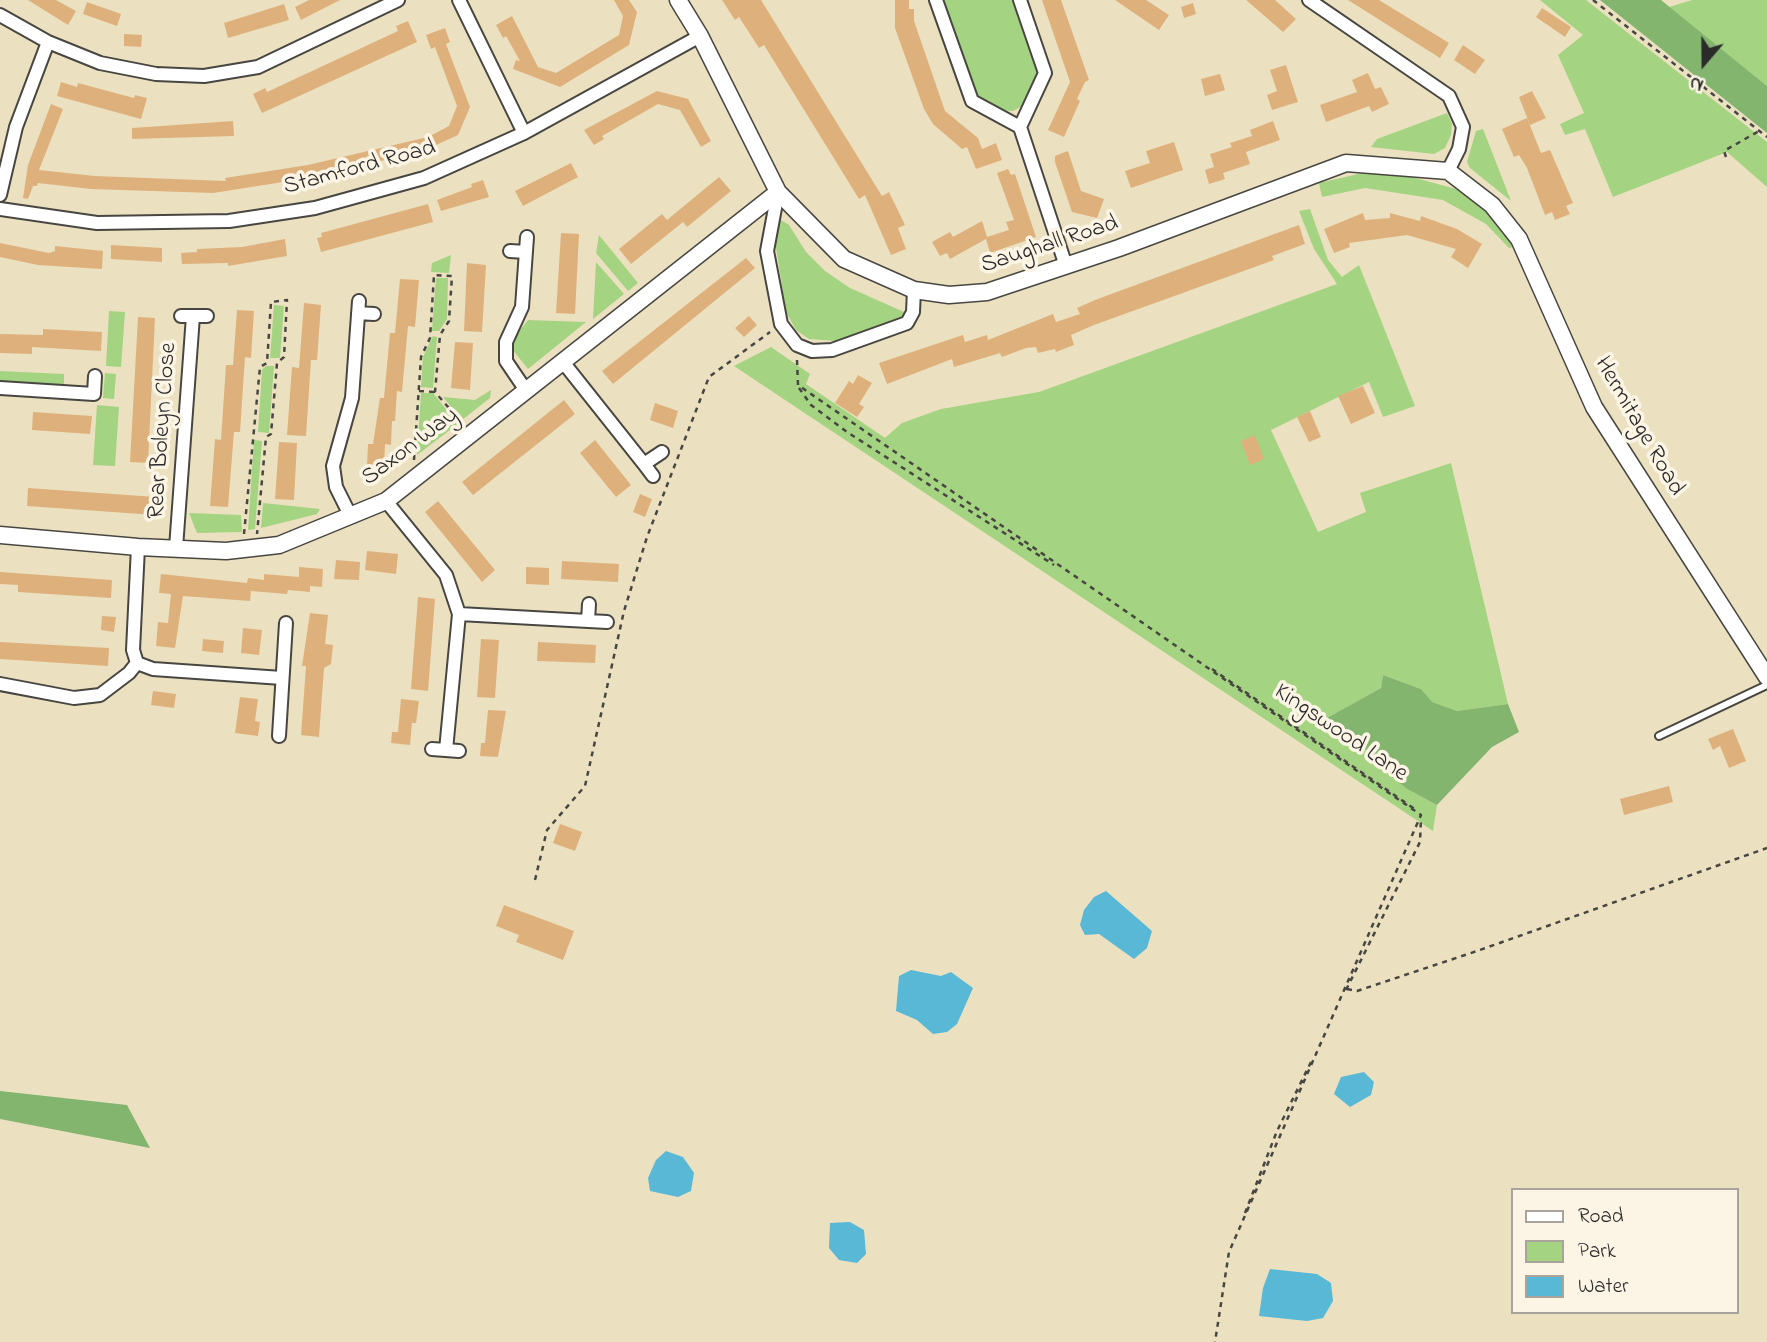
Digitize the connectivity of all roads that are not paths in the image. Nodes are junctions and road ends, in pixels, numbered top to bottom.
1 (398, 0) edge
2 (459, 0) edge
3 (678, 0) edge
4 (936, 0) edge
5 (1020, 0) edge
6 (1309, 0) edge
7 (0, 15) edge
8 (700, 36) junction
9 (48, 42) junction
10 (1020, 127) junction
11 (524, 133) junction
12 (1448, 171) junction
13 (778, 192) junction
14 (0, 195) edge
15 (0, 209) edge
16 (527, 237) dead end
17 (510, 251) dead end
18 (526, 253) junction
19 (1066, 266) junction
20 (914, 290) junction
21 (374, 314) dead end
22 (207, 316) dead end
23 (564, 362) junction
24 (95, 376) dead end
25 (0, 388) edge
26 (525, 389) junction
27 (662, 452) dead end
28 (644, 464) junction
29 (653, 477) dead end
30 (386, 501) junction
31 (350, 515) junction
32 (0, 535) edge
33 (138, 547) junction
34 (176, 548) junction
35 (589, 604) dead end
36 (459, 614) junction
37 (588, 621) junction
38 (607, 622) dead end
39 (286, 623) dead end
40 (137, 663) junction
41 (1767, 677) edge
42 (282, 678) junction
43 (0, 684) edge
44 (1767, 685) edge
45 (279, 736) dead end
46 (1659, 736) dead end
47 (432, 749) dead end

1 - 9 street
2 - 11 street
3 - 8 street, Saughall Road
4 - 10 street
5 - 10 street
6 - 12 street
7 - 9 street
8 - 11 street, Stamford Road
8 - 13 street, Saughall Road
9 - 14 street
10 - 19 street
11 - 15 street, Stamford Road
12 - 19 street, Saughall Road
12 - 41 street, Hermitage Road
13 - 20 street, Saughall Road
13 - 20 street
13 - 23 street, Saxon Way
16 - 18 street
17 - 18 street
18 - 26 street
19 - 20 street, Saughall Road
21 - 31 street
22 - 34 street, Rear Boleyn Close
23 - 26 street, Saxon Way
23 - 28 street
24 - 25 street
26 - 30 street, Saxon Way
27 - 28 street
28 - 29 street
30 - 31 street, Saxon Way
30 - 36 street
31 - 34 street, Saxon Way
32 - 33 street, Saxon Way
33 - 34 street, Saxon Way
33 - 40 street
35 - 37 street
36 - 37 street
36 - 47 street
37 - 38 street
39 - 42 street
40 - 42 street
40 - 43 street
42 - 45 street
44 - 46 lane

